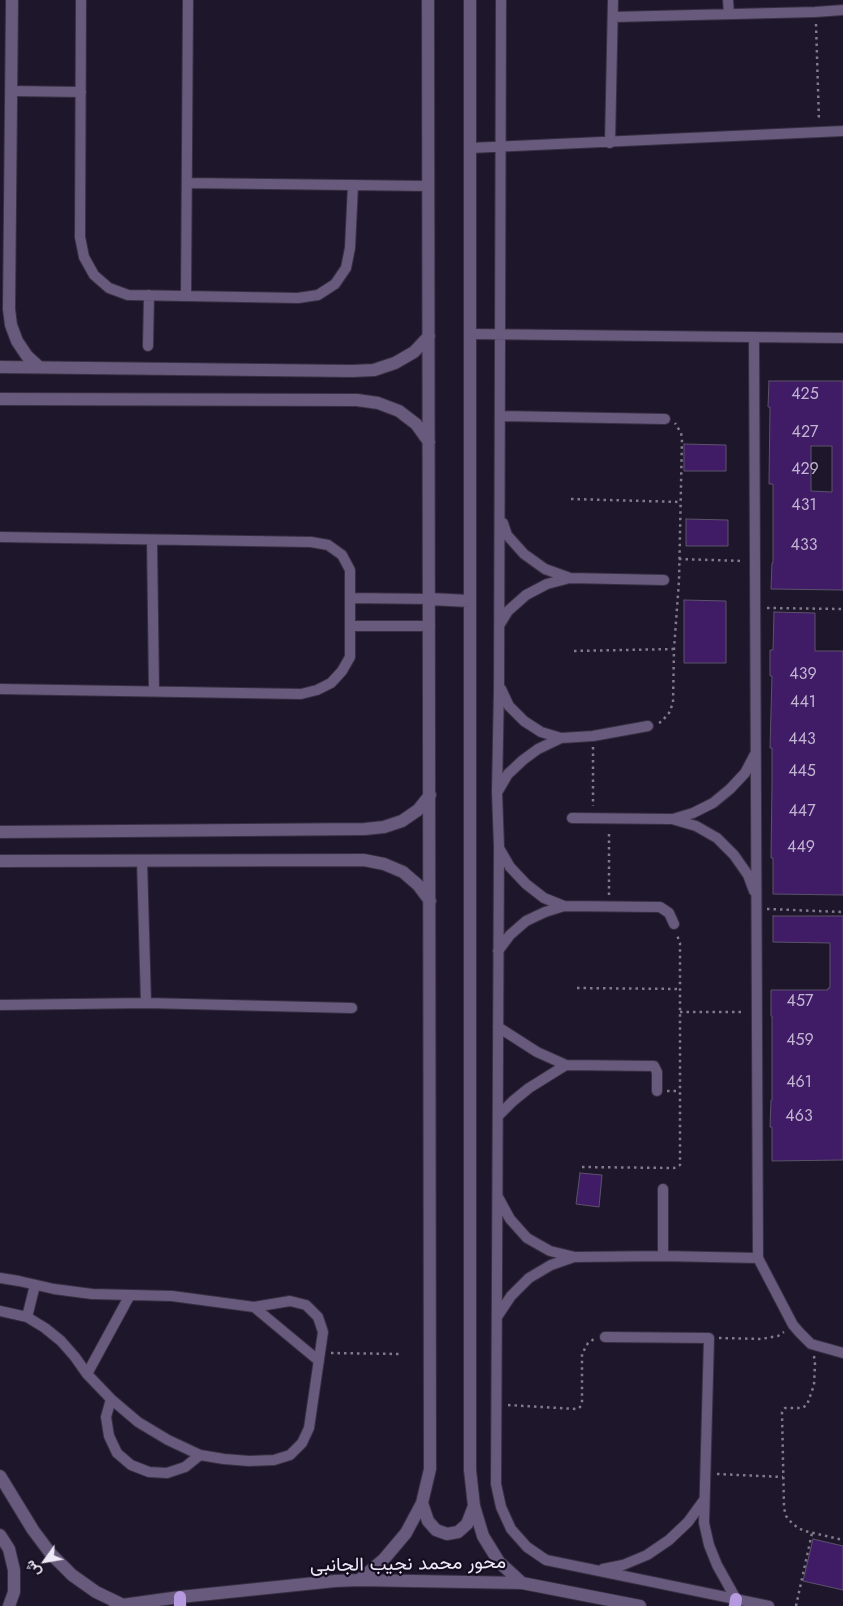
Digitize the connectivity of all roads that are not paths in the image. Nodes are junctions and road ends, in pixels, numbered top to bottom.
1 (12, 0) edge
2 (81, 0) edge
3 (188, 0) edge
4 (428, 0) edge
5 (470, 0) edge
6 (502, 0) edge
7 (614, 0) edge
8 (728, 0) edge
9 (843, 10) edge
10 (728, 14) junction
11 (613, 17) junction
12 (11, 91) junction
13 (81, 92) junction
14 (843, 131) edge
15 (610, 143) junction
16 (502, 147) junction
17 (470, 148) junction
18 (187, 183) junction
19 (353, 185) junction
20 (429, 186) junction
21 (148, 295) junction
22 (186, 296) junction
23 (470, 334) junction
24 (501, 334) junction
25 (429, 336) junction
26 (754, 337) junction
27 (843, 338) edge
28 (148, 346) dead end
29 (0, 367) edge
30 (39, 367) junction
31 (0, 399) edge
32 (501, 416) junction
33 (666, 419) road end
34 (429, 442) junction
35 (500, 518) junction
36 (0, 537) edge
37 (152, 540) junction
38 (570, 578) junction
39 (664, 580) dead end
40 (350, 598) junction
41 (430, 599) junction
42 (469, 601) junction
43 (350, 626) junction
44 (430, 626) junction
45 (500, 626) junction
46 (500, 687) junction
47 (0, 688) edge
48 (154, 691) junction
49 (648, 726) road end
50 (561, 738) junction
51 (756, 754) junction
52 (497, 792) junction
53 (430, 796) junction
54 (572, 818) dead end
55 (672, 819) junction
56 (0, 832) edge
57 (499, 847) junction
58 (142, 860) junction
59 (0, 861) edge
60 (756, 898) junction
61 (430, 901) junction
62 (564, 906) junction
63 (674, 924) dead end
64 (498, 951) junction
65 (146, 1004) junction
66 (0, 1005) edge
67 (352, 1008) dead end
68 (498, 1027) junction
69 (566, 1065) junction
70 (656, 1091) dead end
71 (498, 1116) junction
72 (663, 1189) dead end
73 (497, 1196) junction
74 (663, 1256) junction
75 (575, 1257) junction
76 (758, 1258) junction
77 (0, 1278) edge
78 (35, 1285) junction
79 (130, 1295) junction
80 (254, 1307) junction
81 (0, 1310) edge
82 (27, 1317) junction
83 (497, 1317) junction
84 (605, 1337) road end
85 (843, 1353) edge
86 (319, 1357) junction
87 (87, 1374) junction
88 (110, 1399) junction
89 (200, 1455) junction
90 (0, 1476) edge
91 (704, 1500) junction
92 (422, 1504) junction
93 (474, 1506) junction
94 (0, 1535) edge
95 (598, 1570) junction
96 (359, 1580) junction
97 (522, 1583) junction
98 (180, 1602) edge
99 (735, 1602) edge
100 (119, 1605) edge
101 (9, 1606) edge
102 (640, 1606) edge
103 (769, 1606) edge

1 - 12 street
2 - 13 street
3 - 18 street
4 - 20 street
5 - 17 street
6 - 16 street
7 - 11 street
8 - 10 street
9 - 10 street
10 - 11 street
11 - 15 street
12 - 13 street
12 - 30 street
13 - 21 street
14 - 15 street
15 - 16 street
16 - 17 street
16 - 24 street
17 - 23 street
18 - 19 street
18 - 22 street
19 - 20 street
19 - 22 street
20 - 25 street
21 - 22 street
21 - 28 street
23 - 24 street
23 - 42 street
24 - 26 street
24 - 32 street
25 - 30 street
25 - 34 street
26 - 27 street
26 - 51 street
29 - 30 street
31 - 34 street
32 - 33 street
32 - 35 street
34 - 41 street
35 - 38 street
35 - 45 street
36 - 37 street
37 - 40 street
37 - 48 street
38 - 39 street
38 - 45 street
40 - 41 street
40 - 43 street
41 - 42 street
41 - 44 street
42 - 93 street
43 - 44 street
43 - 48 street
44 - 53 street
45 - 46 street
46 - 50 street
46 - 52 street
47 - 48 street
49 - 50 street
50 - 52 street
51 - 55 street
51 - 60 street
52 - 57 street
53 - 56 street
53 - 61 street
54 - 55 street
55 - 60 street
57 - 62 street
57 - 64 street
58 - 59 street
58 - 61 street
58 - 65 street
60 - 76 street
61 - 92 street
62 - 63 street
62 - 64 street
64 - 68 street
65 - 66 street
65 - 67 street
68 - 69 street
68 - 71 street
69 - 70 street
69 - 71 street
71 - 73 street
72 - 74 street
73 - 75 street
73 - 83 street
74 - 75 street
74 - 76 street
75 - 83 street
76 - 85 street
77 - 78 street
78 - 79 street
78 - 82 street
79 - 80 street
79 - 87 street
80 - 86 street
80 - 86 street
81 - 82 street
82 - 87 street
83 - 95 street
84 - 91 street
86 - 89 street
87 - 88 street
88 - 89 street
88 - 89 street
90 - 100 street
91 - 95 street
91 - 99 street
92 - 93 street
92 - 96 street
93 - 97 street
94 - 101 street
95 - 99 street
96 - 97 street, محور محمد نجيب الجانبى
96 - 98 street, محور محمد نجيب الجانبى
97 - 102 street, محور محمد نجيب الجانبى
98 - 100 street, محور محمد نجيب الجانبى
99 - 103 street

